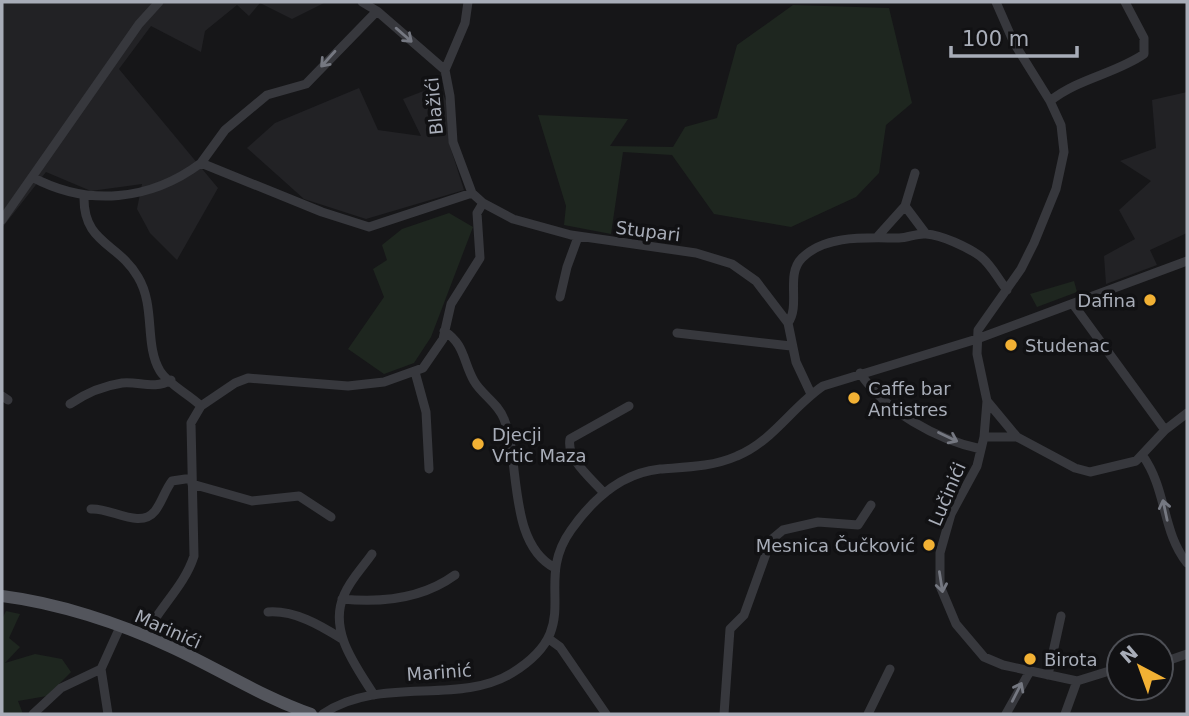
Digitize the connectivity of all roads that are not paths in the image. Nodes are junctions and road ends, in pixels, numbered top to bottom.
1 (159, 2) edge
2 (362, 2) edge
3 (468, 2) edge
4 (996, 2) edge
5 (1125, 2) edge
6 (377, 11) junction
7 (445, 70) junction
8 (1050, 101) junction
9 (201, 163) junction
10 (915, 173) dead end
11 (32, 177) junction
12 (472, 193) junction
13 (84, 196) junction
14 (482, 203) junction
15 (905, 206) junction
16 (2, 220) edge
17 (926, 234) junction
18 (878, 236) junction
19 (578, 237) junction
20 (1187, 261) edge
21 (1007, 290) junction
22 (560, 297) dead end
23 (1073, 304) junction
24 (788, 323) junction
25 (444, 331) junction
26 (677, 333) dead end
27 (977, 339) junction
28 (791, 346) junction
29 (415, 372) junction
30 (860, 373) junction
31 (171, 380) junction
32 (811, 394) junction
33 (987, 401) junction
34 (70, 404) dead end
35 (201, 406) junction
36 (629, 406) dead end
37 (1187, 413) edge
38 (1165, 430) junction
39 (984, 437) junction
40 (1017, 437) junction
41 (981, 449) junction
42 (1143, 456) junction
43 (429, 469) dead end
44 (192, 481) junction
45 (604, 493) junction
46 (871, 505) dead end
47 (91, 509) dead end
48 (331, 517) dead end
49 (372, 554) dead end
50 (1187, 563) edge
51 (555, 568) junction
52 (455, 575) dead end
53 (2, 596) edge
54 (342, 599) junction
55 (268, 612) dead end
56 (1061, 616) dead end
57 (120, 627) junction
58 (145, 636) junction
59 (342, 639) junction
60 (549, 639) junction
61 (100, 669) junction
62 (890, 669) dead end
63 (1030, 671) junction
64 (1105, 672) edge
65 (1048, 675) junction
66 (1077, 681) junction
67 (374, 695) junction
68 (33, 714) edge
69 (108, 714) edge
70 (312, 714) edge
71 (323, 714) edge
72 (606, 714) edge
73 (724, 714) edge
74 (868, 714) edge
75 (1006, 714) edge
76 (1065, 714) edge

1 - 11 street
2 - 6 street
3 - 7 street, Blažići
4 - 8 street
5 - 8 street
6 -> 7 street
6 -> 9 street
7 - 12 street, Blažići
8 - 21 street
9 - 12 street
9 - 13 street
10 - 15 street
11 - 13 street
11 - 16 street
12 - 14 street, Blažići
13 - 31 street
14 - 19 street, Stupari
14 - 25 street
15 - 17 street
15 - 18 street
17 - 18 street, Stupari
17 - 21 street, Stupari
18 - 24 street, Stupari
19 - 22 street
19 - 24 street, Stupari
20 - 23 street
21 - 27 street
23 - 27 street
23 - 38 street
24 - 28 street, Stupari
25 - 29 street
25 - 51 street
26 - 28 street
27 - 30 street
27 - 33 street, Lučinići
28 - 32 street, Stupari
29 - 35 street
29 - 43 street
30 - 32 street
30 -> 41 street, Lučinići
31 - 34 street
31 - 35 street
32 - 45 street
33 - 39 street, Lučinići
33 - 40 street, Lučinići
35 - 44 street
36 - 45 street
37 - 38 street
38 - 42 street
39 - 40 street, Lučinići
39 - 41 street, Lučinići
40 - 42 street, Lučinići
41 -> 63 street, Lučinići
50 -> 42 street
44 - 47 street
44 - 48 street
44 - 58 street
45 - 51 street
46 - 73 street
49 - 54 street
51 - 60 street
52 - 54 street
53 - 57 main road, Marinići
54 - 59 street
55 - 59 street
56 - 65 street
57 - 58 main road, Marinići
57 - 61 street
58 - 70 main road, Marinići
59 - 67 street
60 - 67 street, Marinić
60 - 72 street
61 - 68 street
61 - 69 street
62 - 74 street
63 - 65 street, Lučinići
75 -> 63 street
64 - 66 street, Lučinići
65 - 66 street, Lučinići
66 - 76 street
67 - 71 street, Marinić

